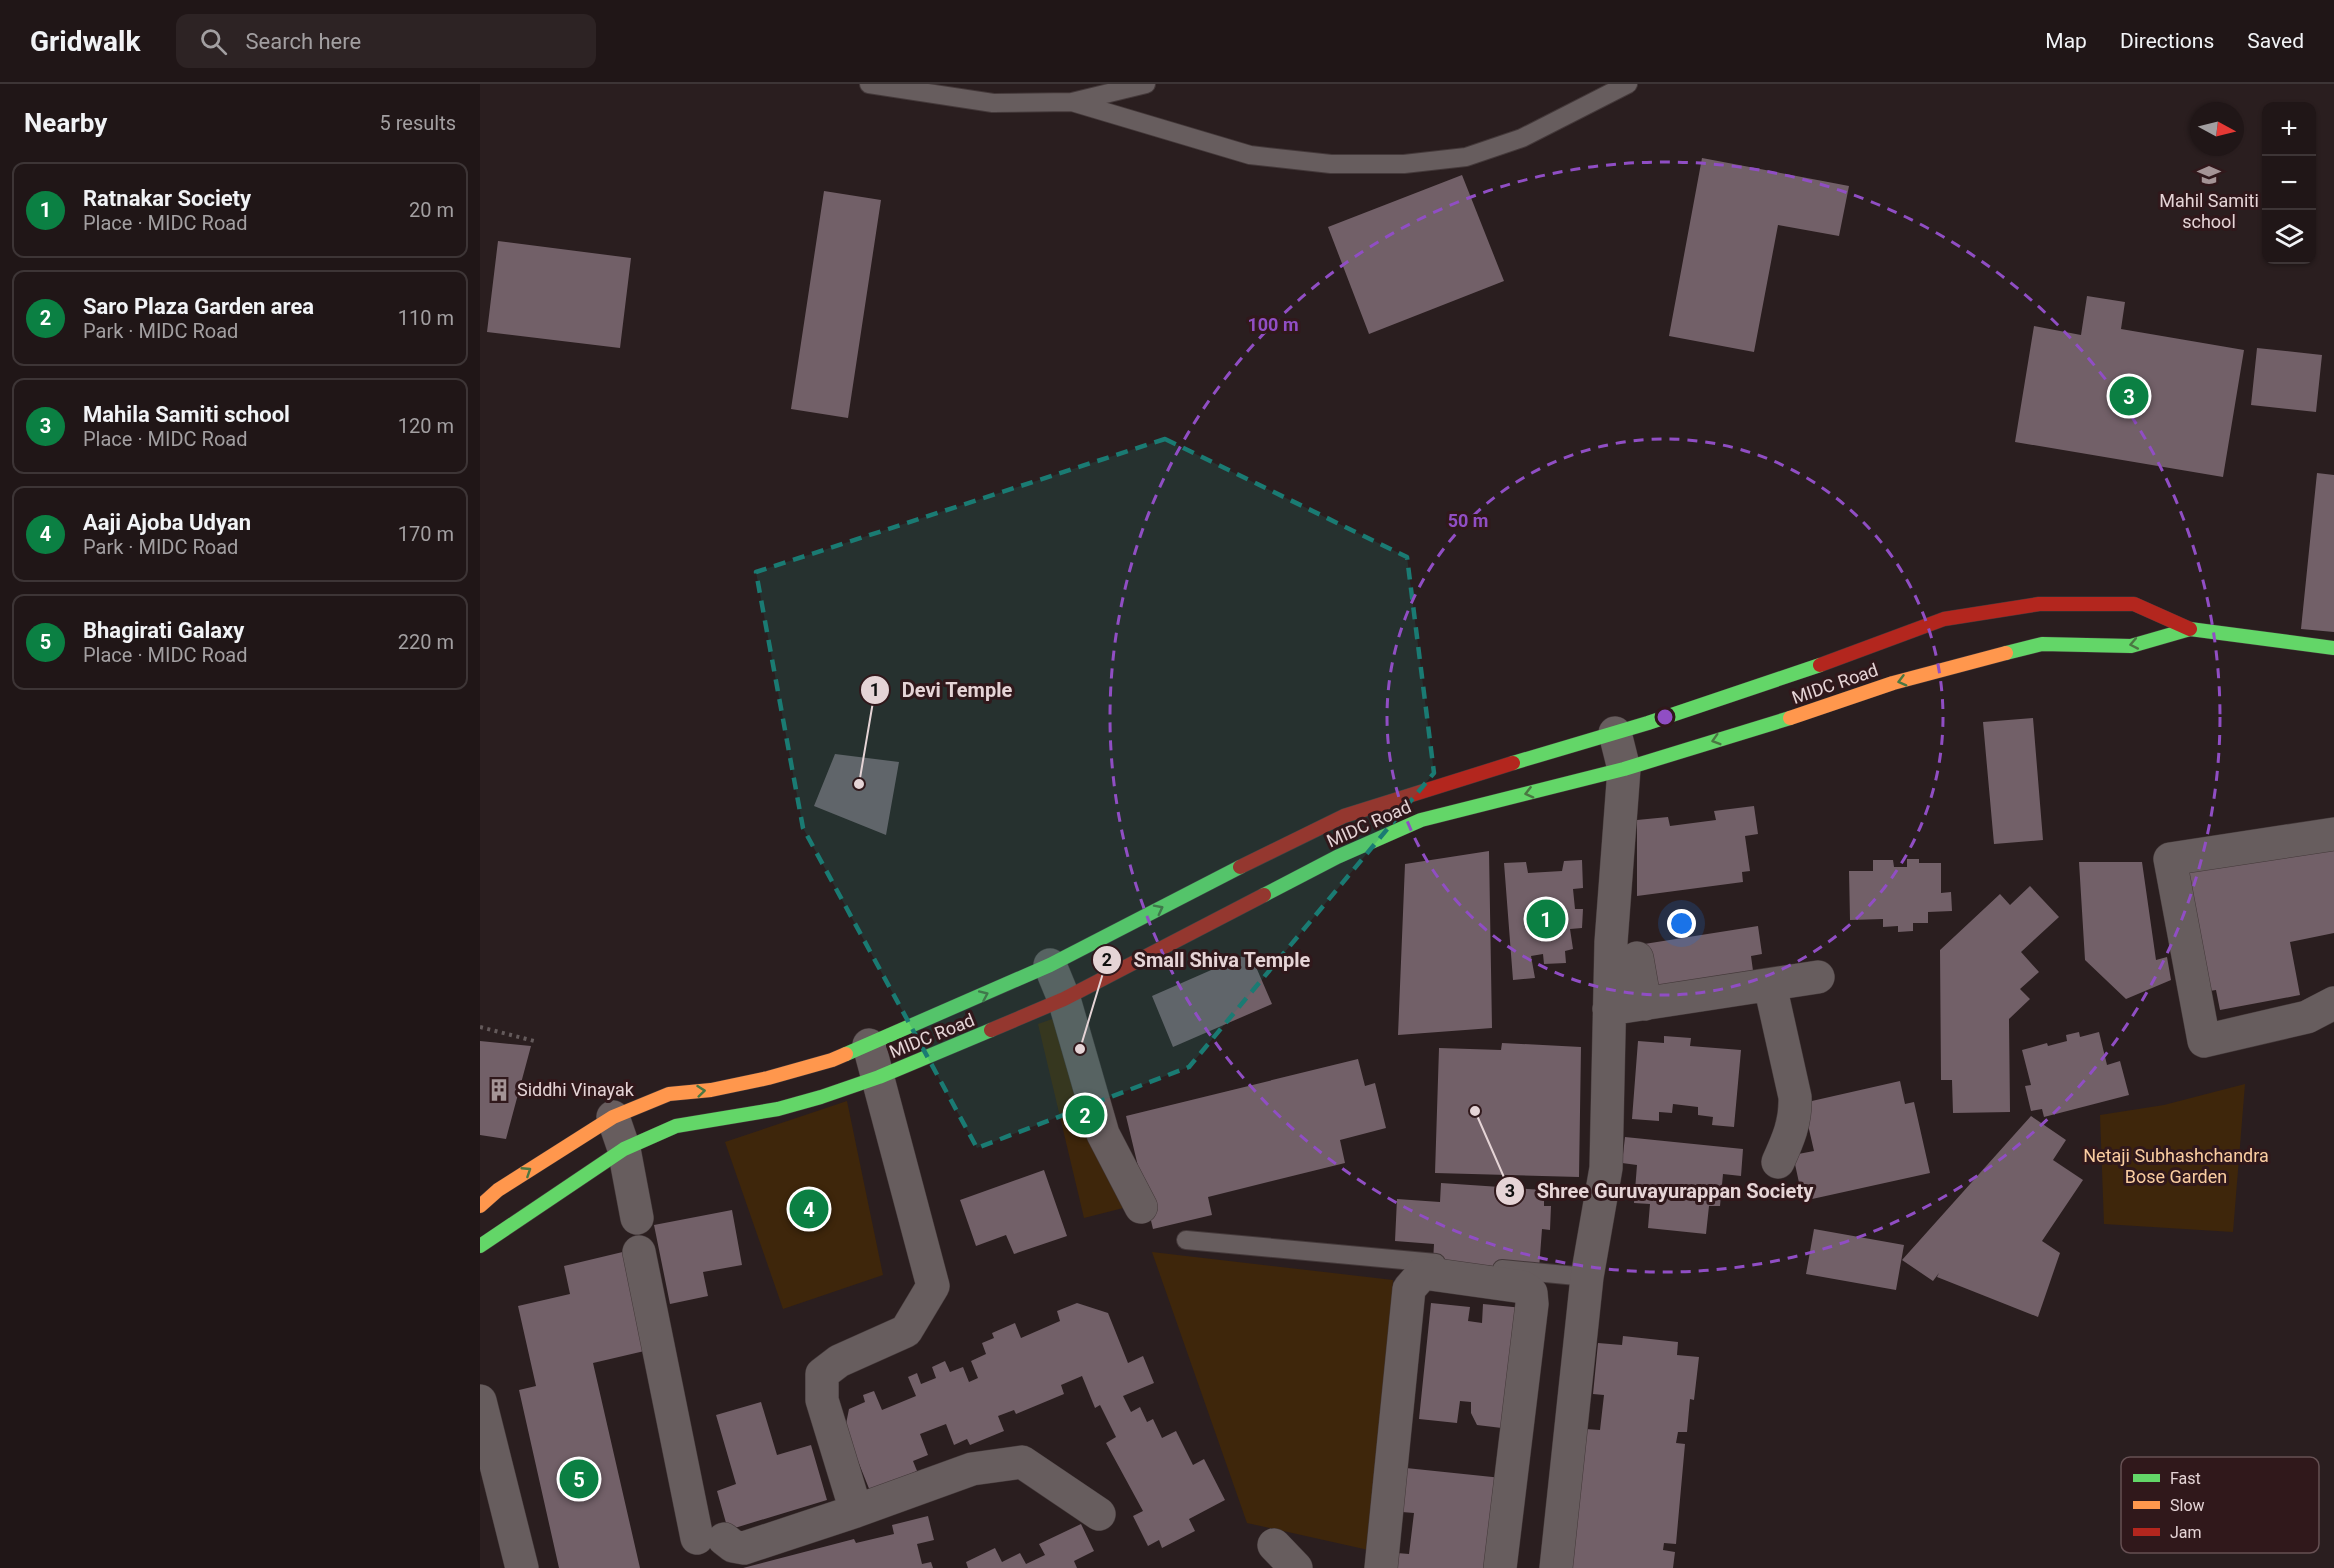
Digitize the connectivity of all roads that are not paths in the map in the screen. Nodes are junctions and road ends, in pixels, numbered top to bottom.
1 (869, 84) edge
2 (1146, 84) edge
3 (1628, 84) edge
4 (1072, 102) junction
5 (2190, 629) junction
6 (2334, 648) edge
7 (1615, 733) junction
8 (1624, 769) junction
9 (1497, 784) junction
10 (1350, 832) junction
11 (2334, 834) edge
12 (1637, 958) dead end
13 (1050, 965) junction
14 (1818, 977) dead end
15 (1770, 985) junction
16 (1064, 999) junction
17 (1645, 1004) junction
18 (2334, 1004) edge
19 (1609, 1009) junction
20 (869, 1045) junction
21 (879, 1077) junction
22 (613, 1117) junction
23 (624, 1149) junction
24 (1778, 1162) dead end
25 (480, 1206) edge
26 (1141, 1206) dead end
27 (637, 1218) dead end
28 (1186, 1240) dead end
29 (480, 1246) edge
30 (639, 1252) dead end
31 (1587, 1276) junction
32 (480, 1401) edge
33 (856, 1511) junction
34 (1099, 1514) dead end
35 (522, 1568) edge
36 (1382, 1568) edge
37 (1500, 1568) edge
38 (1556, 1568) edge

1 - 4 lane
2 - 4 lane
3 - 4 lane
5 - 6 street, MIDC Road
5 - 7 street
5 -> 8 street, MIDC Road
7 - 8 street
7 - 9 street
8 -> 9 street, MIDC Road
8 - 19 street
9 - 10 street
9 - 10 street, MIDC Road
13 -> 10 street
10 - 16 street, MIDC Road
11 - 18 street
12 - 17 street
13 - 16 street
20 -> 13 street
14 - 15 street
15 - 17 street
15 - 24 street
16 - 21 street, MIDC Road
16 - 26 street
17 - 19 street
19 - 31 street
20 - 21 street
22 -> 20 street
21 - 23 street, MIDC Road
21 - 33 street
22 - 23 street
25 -> 22 street
23 - 27 street
23 - 29 street, MIDC Road
28 - 31 lane
30 - 33 street
31 - 38 street
32 - 35 street
33 - 34 street
36 - 37 street

